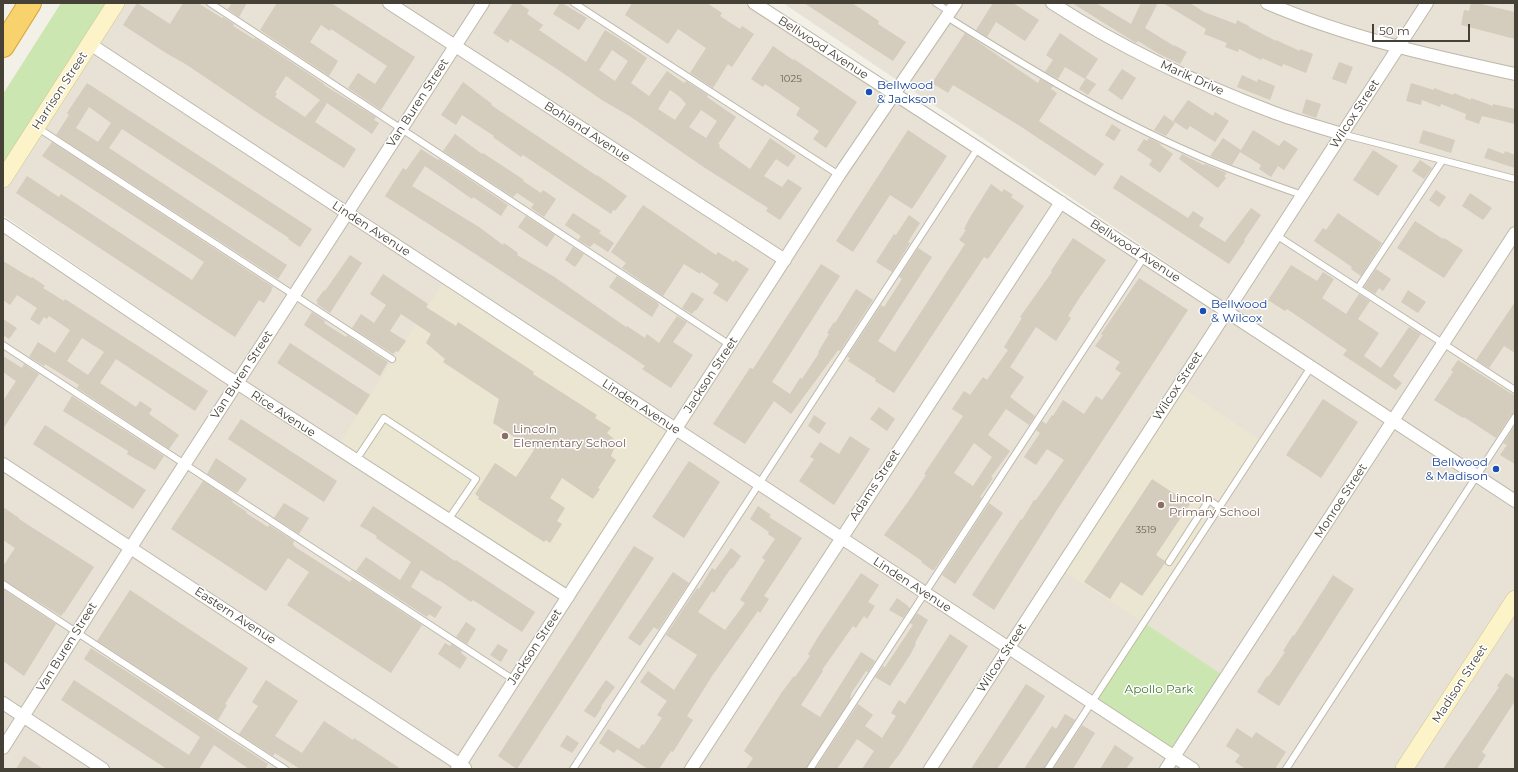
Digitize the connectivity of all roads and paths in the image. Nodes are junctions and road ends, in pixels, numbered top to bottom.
1 (30, 3) edge
2 (116, 3) edge
3 (210, 3) edge
4 (389, 3) edge
5 (483, 3) edge
6 (574, 3) edge
7 (754, 3) edge
8 (936, 3) edge
9 (1052, 3) edge
10 (1267, 3) edge
11 (1427, 3) edge
12 (951, 11) edge
13 (90, 44) junction
14 (3, 46) edge
15 (455, 47) junction
16 (1399, 47) junction
17 (1515, 74) edge
18 (894, 94) junction
19 (36, 127) junction
20 (401, 130) junction
21 (1342, 134) junction
22 (978, 148) junction
23 (1442, 161) junction
24 (840, 175) junction
25 (3, 179) edge
26 (1515, 179) edge
27 (1302, 195) junction
28 (1061, 202) junction
29 (347, 213) junction
30 (3, 225) edge
31 (1515, 233) edge
32 (1276, 235) junction
33 (1144, 257) junction
34 (784, 260) junction
35 (1358, 288) junction
36 (294, 295) junction
37 (1226, 311) junction
38 (1443, 344) junction
39 (3, 345) edge
40 (730, 345) junction
41 (392, 359) dead end
42 (1311, 367) junction
43 (237, 384) junction
44 (1515, 390) edge
45 (1515, 417) edge
46 (1393, 421) junction
47 (676, 429) junction
48 (356, 460) junction
49 (3, 464) edge
50 (184, 464) junction
51 (1476, 476) junction
52 (759, 484) junction
53 (1515, 501) edge
54 (1219, 506) junction
55 (448, 520) junction
56 (841, 538) junction
57 (131, 548) junction
58 (1169, 562) dead end
59 (3, 584) edge
60 (925, 593) junction
61 (568, 597) junction
62 (1515, 599) edge
63 (77, 632) junction
64 (1009, 648) junction
65 (514, 680) junction
66 (1091, 702) junction
67 (3, 703) edge
68 (23, 717) junction
69 (3, 748) edge
70 (1174, 757) junction
71 (461, 768) edge
72 (103, 769) edge
73 (285, 769) edge
74 (573, 769) edge
75 (691, 769) edge
76 (810, 769) edge
77 (930, 769) edge
78 (1048, 769) edge
79 (1166, 769) edge
80 (1193, 769) edge
81 (1286, 769) edge
82 (1404, 769) edge

1 - 14 highway
2 - 13 street, Harrison Street
3 - 20 lane
4 - 15 street, Bohland Avenue
5 - 15 street, Van Buren Street
6 - 24 lane
7 - 18 street, Bellwood Avenue
8 - 12 lane
9 - 21 street, Marik Drive
10 - 16 street
11 - 16 street, Wilcox Street
12 - 18 street, Jackson Street
12 - 27 lane
13 - 19 street, Harrison Street
13 - 29 street, Linden Avenue
15 - 20 street, Van Buren Street
15 - 34 street, Bohland Avenue
16 - 17 street
16 - 21 street, Wilcox Street
18 - 22 street, Bellwood Avenue
18 - 24 street, Jackson Street
19 - 25 street, Harrison Street
19 - 36 lane
20 - 29 street, Van Buren Street
20 - 40 lane
21 - 23 lane
21 - 27 street, Wilcox Street
22 - 28 street, Bellwood Avenue
22 - 52 lane
23 - 26 lane
23 - 35 lane
24 - 34 street, Jackson Street
27 - 32 street, Wilcox Street
28 - 33 street, Bellwood Avenue
28 - 56 street, Adams Street
29 - 36 street, Van Buren Street
29 - 47 street, Linden Avenue
30 - 43 street, Rice Avenue
31 - 38 street, Monroe Street
32 - 35 lane
32 - 37 street, Wilcox Street
33 - 37 street, Bellwood Avenue
33 - 60 lane
34 - 40 street, Jackson Street
35 - 38 lane
36 - 41 lane
36 - 43 street, Van Buren Street
37 - 42 street, Bellwood Avenue
37 - 64 street, Wilcox Street
38 - 44 lane
38 - 46 street, Monroe Street
39 - 50 lane
40 - 47 street, Jackson Street
42 - 46 street, Bellwood Avenue
42 - 54 lane
43 - 48 street, Rice Avenue
43 - 50 street, Van Buren Street
45 - 51 lane
46 - 51 street, Bellwood Avenue
46 - 70 street, Monroe Street
47 - 52 street, Linden Avenue
47 - 61 street, Jackson Street
48 - 55 street, Rice Avenue
48 - 55 lane
49 - 57 street, Eastern Avenue
50 - 57 street, Van Buren Street
50 - 65 lane
51 - 53 street, Bellwood Avenue
51 - 81 lane
52 - 56 street, Linden Avenue
52 - 74 lane
54 - 58 lane
54 - 66 lane
55 - 61 street, Rice Avenue
56 - 60 street, Linden Avenue
56 - 75 street, Adams Street
57 - 63 street, Van Buren Street
57 - 71 street, Eastern Avenue
59 - 63 lane
60 - 64 street, Linden Avenue
60 - 76 lane
61 - 65 street, Jackson Street
62 - 82 street, Madison Street
63 - 68 street, Van Buren Street
63 - 73 lane
64 - 66 street, Linden Avenue
64 - 77 street, Wilcox Street
65 - 71 street, Jackson Street
66 - 70 street, Linden Avenue
66 - 78 lane
67 - 68 street
68 - 69 street, Van Buren Street
68 - 72 street
70 - 79 street, Monroe Street
70 - 80 street, Linden Avenue

